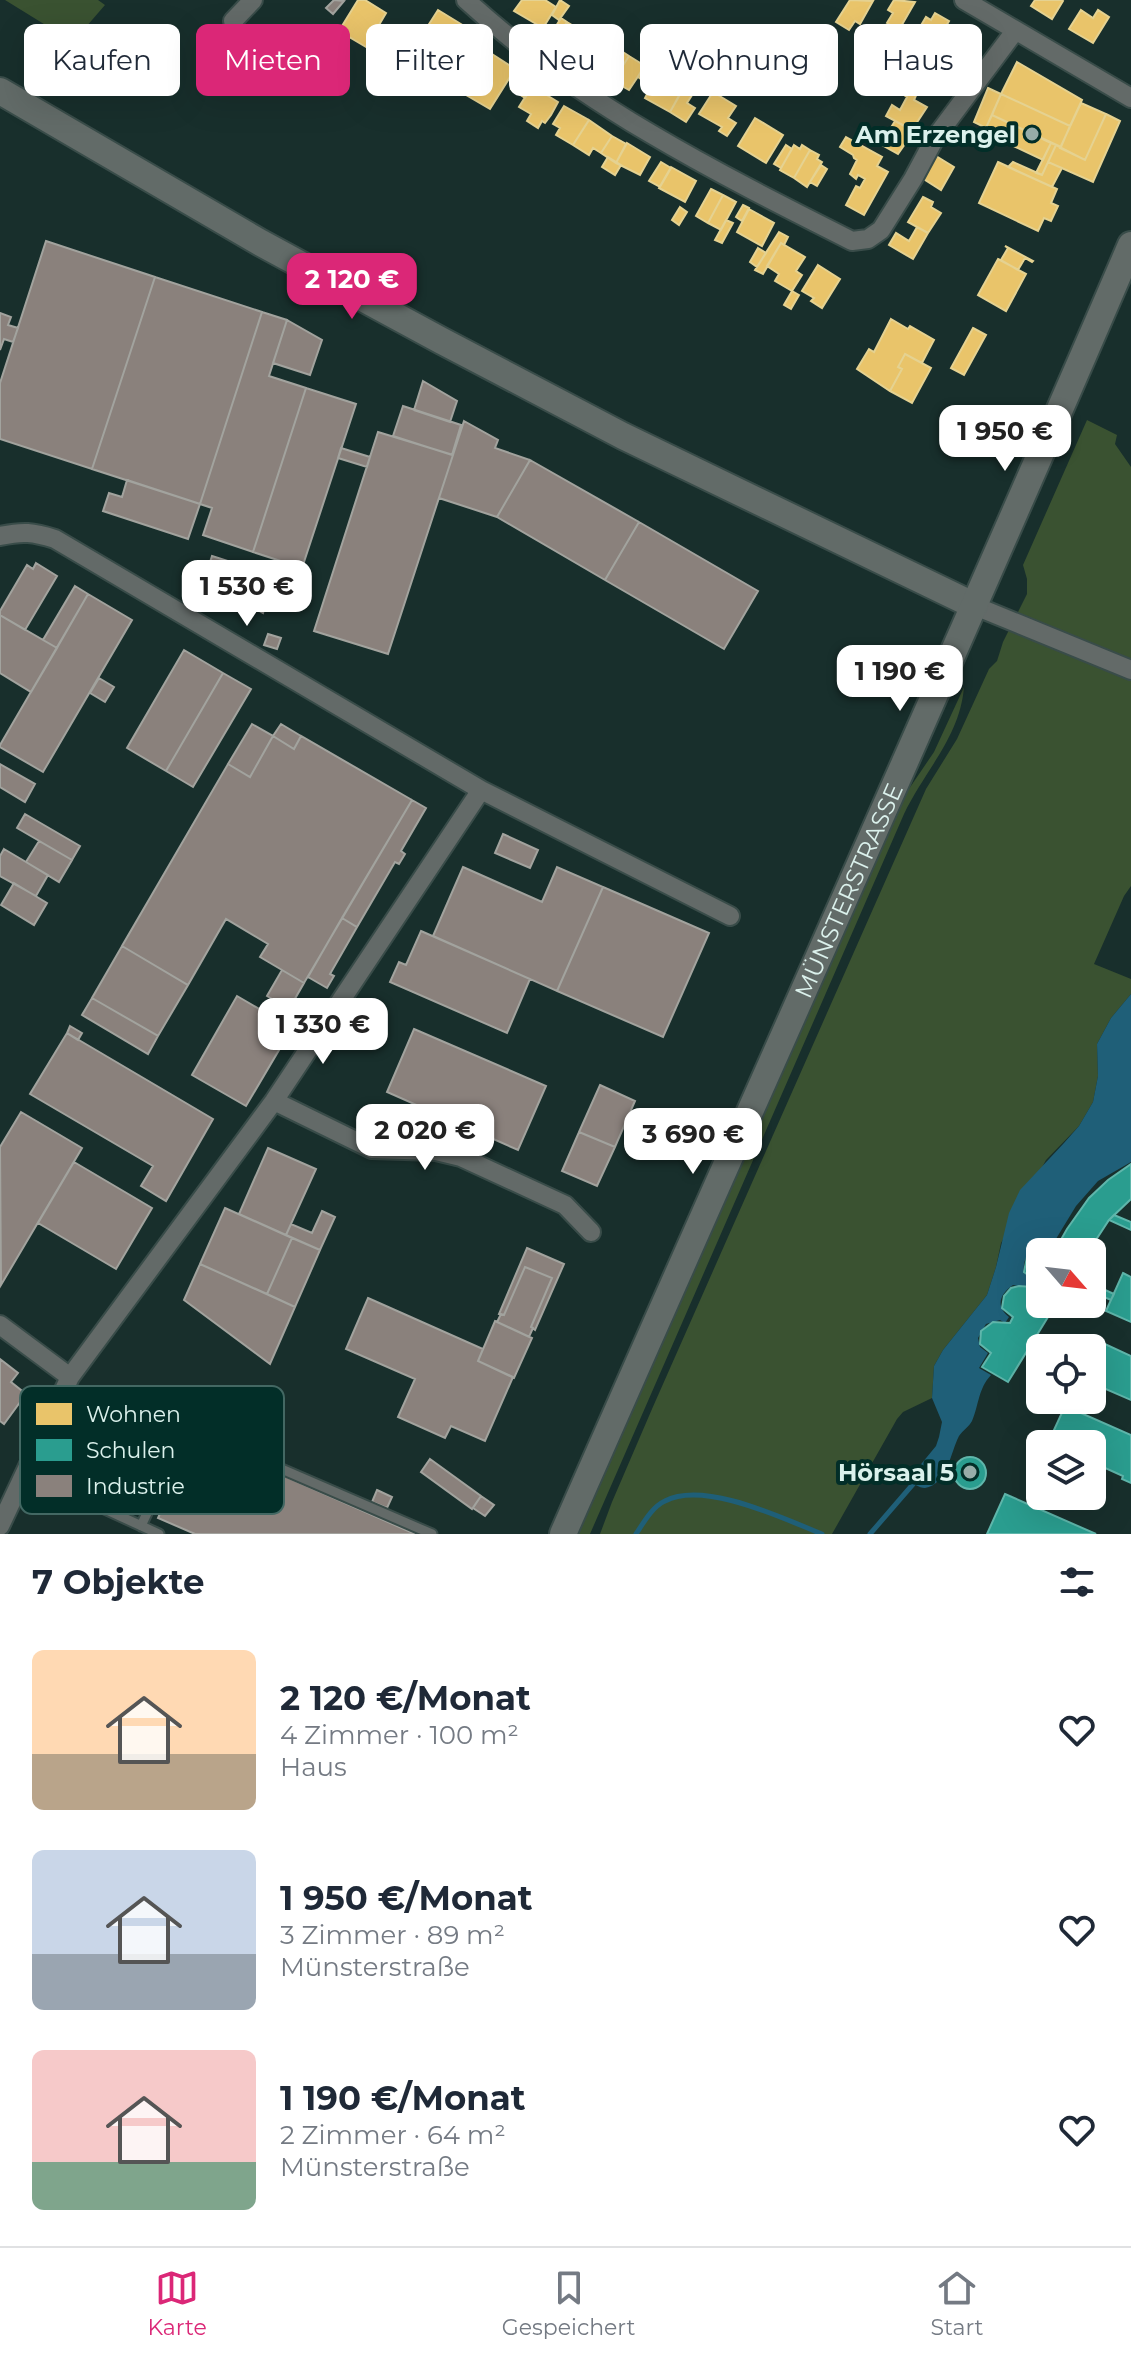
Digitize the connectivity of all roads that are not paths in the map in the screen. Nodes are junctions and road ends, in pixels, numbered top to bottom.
1 (253, 0) edge
2 (466, 0) edge
3 (964, 0) edge
4 (233, 21) dead end
5 (1015, 31) junction
6 (0, 91) edge
7 (1131, 98) edge
8 (1131, 245) edge
9 (0, 536) edge
10 (975, 606) junction
11 (1131, 670) edge
12 (481, 790) junction
13 (730, 916) dead end
14 (274, 1101) junction
15 (591, 1232) dead end
16 (0, 1325) edge
17 (70, 1377) junction
18 (66, 1386) edge
19 (284, 1470) edge
20 (20, 1481) edge
21 (115, 1514) edge
22 (147, 1514) edge
23 (0, 1526) edge
24 (141, 1526) junction
25 (159, 1534) edge
26 (432, 1534) edge
27 (563, 1534) edge

1 - 4 street
2 - 5 street
3 - 5 street
5 - 7 street
6 - 10 main road
8 - 10 main road, MÜNSTERSTRASSE
9 - 12 street
10 - 11 street
10 - 27 main road, MÜNSTERSTRASSE
12 - 13 street
12 - 14 street
14 - 15 street
14 - 17 street
16 - 17 street
17 - 18 street
19 - 26 lane
20 - 23 street
21 - 24 lane
22 - 24 lane
24 - 25 lane

